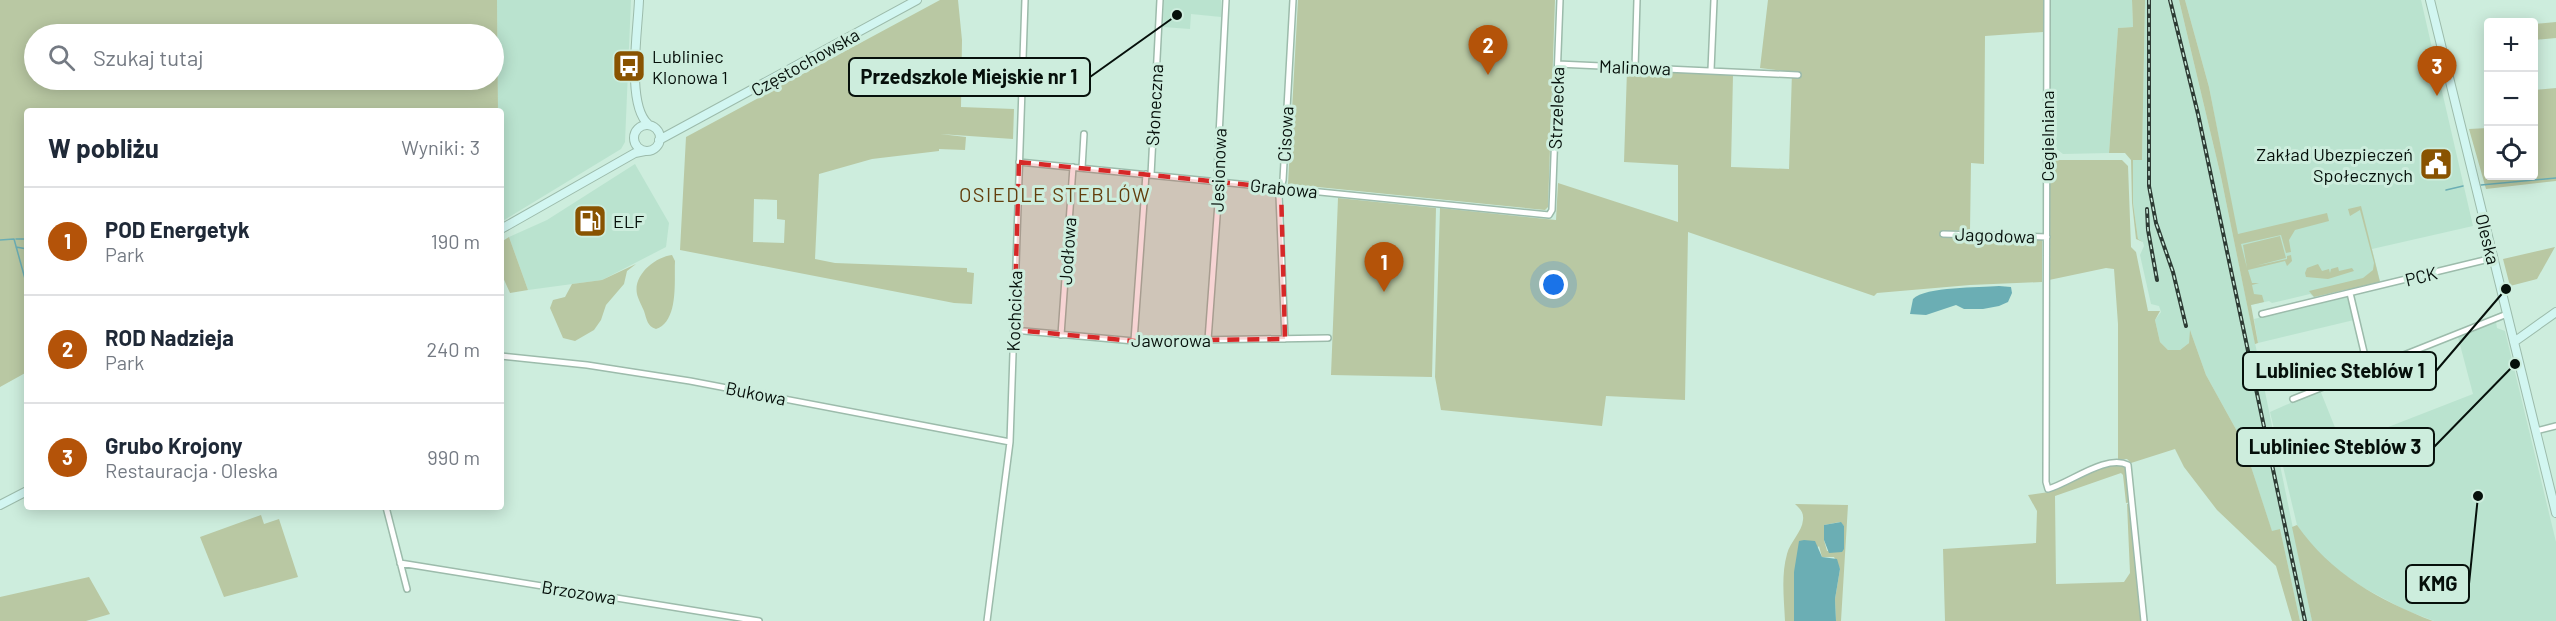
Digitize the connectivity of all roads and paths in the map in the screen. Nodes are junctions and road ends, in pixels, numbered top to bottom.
1 (639, 0) edge
2 (918, 0) edge
3 (1025, 0) edge
4 (1160, 0) edge
5 (1226, 0) edge
6 (1293, 0) edge
7 (1560, 0) edge
8 (1637, 0) edge
9 (1713, 0) edge
10 (2047, 0) edge
11 (2430, 0) edge
12 (1558, 64) junction
13 (1635, 68) junction
14 (1711, 70) junction
15 (1798, 75) dead end
16 (635, 94) junction
17 (693, 123) junction
18 (648, 124) junction
19 (636, 129) junction
20 (658, 131) junction
21 (1084, 134) dead end
22 (633, 140) junction
23 (659, 140) junction
24 (645, 151) junction
25 (1019, 162) junction
26 (614, 167) junction
27 (1073, 167) junction
28 (1082, 168) junction
29 (1149, 175) junction
30 (1218, 182) junction
31 (1281, 188) junction
32 (1549, 214) joint
33 (504, 227) edge
34 (1943, 234) dead end
35 (2047, 237) junction
36 (2493, 258) junction
37 (2350, 293) junction
38 (2556, 312) edge
39 (2262, 314) dead end
40 (2507, 314) junction
41 (1014, 330) junction
42 (1062, 335) junction
43 (1328, 338) dead end
44 (1285, 339) junction
45 (1208, 340) junction
46 (1134, 341) junction
47 (2514, 342) junction
48 (504, 356) edge
49 (2368, 369) junction
50 (2293, 399) dead end
51 (2556, 426) edge
52 (2536, 431) junction
53 (1010, 442) junction
54 (24, 493) edge
55 (0, 505) edge
56 (387, 510) edge
57 (2556, 513) edge
58 (400, 563) junction
59 (407, 589) dead end
60 (759, 621) edge
61 (987, 621) edge
62 (2144, 621) edge

1 - 16 street
2 - 17 street, Częstochowska
3 - 25 street, Kochcicka
4 - 29 street, Słoneczna
5 - 30 street, Jesionowa
6 - 31 street, Cisowa
7 - 12 street, Strzelecka
8 - 13 street
9 - 14 street
10 - 35 street, Cegielniana
11 - 36 street, Oleska
12 - 13 street, Malinowa
12 - 32 street, Strzelecka
13 - 14 street, Malinowa
14 - 15 street, Malinowa
16 - 18 street
16 - 19 street
17 - 20 street, Częstochowska
17 - 23 street, Częstochowska
18 - 19 street
18 - 20 street
19 - 22 street
20 - 23 street
21 - 28 street
22 - 24 street
22 - 26 street
23 - 24 street
24 - 26 street
25 - 27 street, Grabowa
25 - 41 street, Kochcicka
26 - 33 street
27 - 28 street, Grabowa
27 - 42 street, Jodłowa
28 - 29 street, Grabowa
29 - 30 street, Grabowa
29 - 46 street, Słoneczna
30 - 31 street, Grabowa
30 - 45 street, Jesionowa
31 - 32 street, Grabowa
31 - 44 street, Cisowa
34 - 35 street, Jagodowa
35 - 62 street, Cegielniana
36 - 37 street, PCK
36 - 40 street, Oleska
37 - 39 street, PCK
37 - 49 street
38 - 47 street
40 - 47 street, Oleska
40 - 49 street
41 - 42 street, Jaworowa
41 - 53 street, Kochcicka
42 - 46 street, Jaworowa
43 - 44 street, Jaworowa
44 - 45 street, Jaworowa
45 - 46 street, Jaworowa
47 - 52 street, Oleska
48 - 53 street, Bukowa
49 - 50 street
51 - 52 street
52 - 57 street, Oleska
53 - 61 street, Kochcicka
54 - 55 street
56 - 58 street
58 - 59 street
58 - 60 street, Brzozowa

